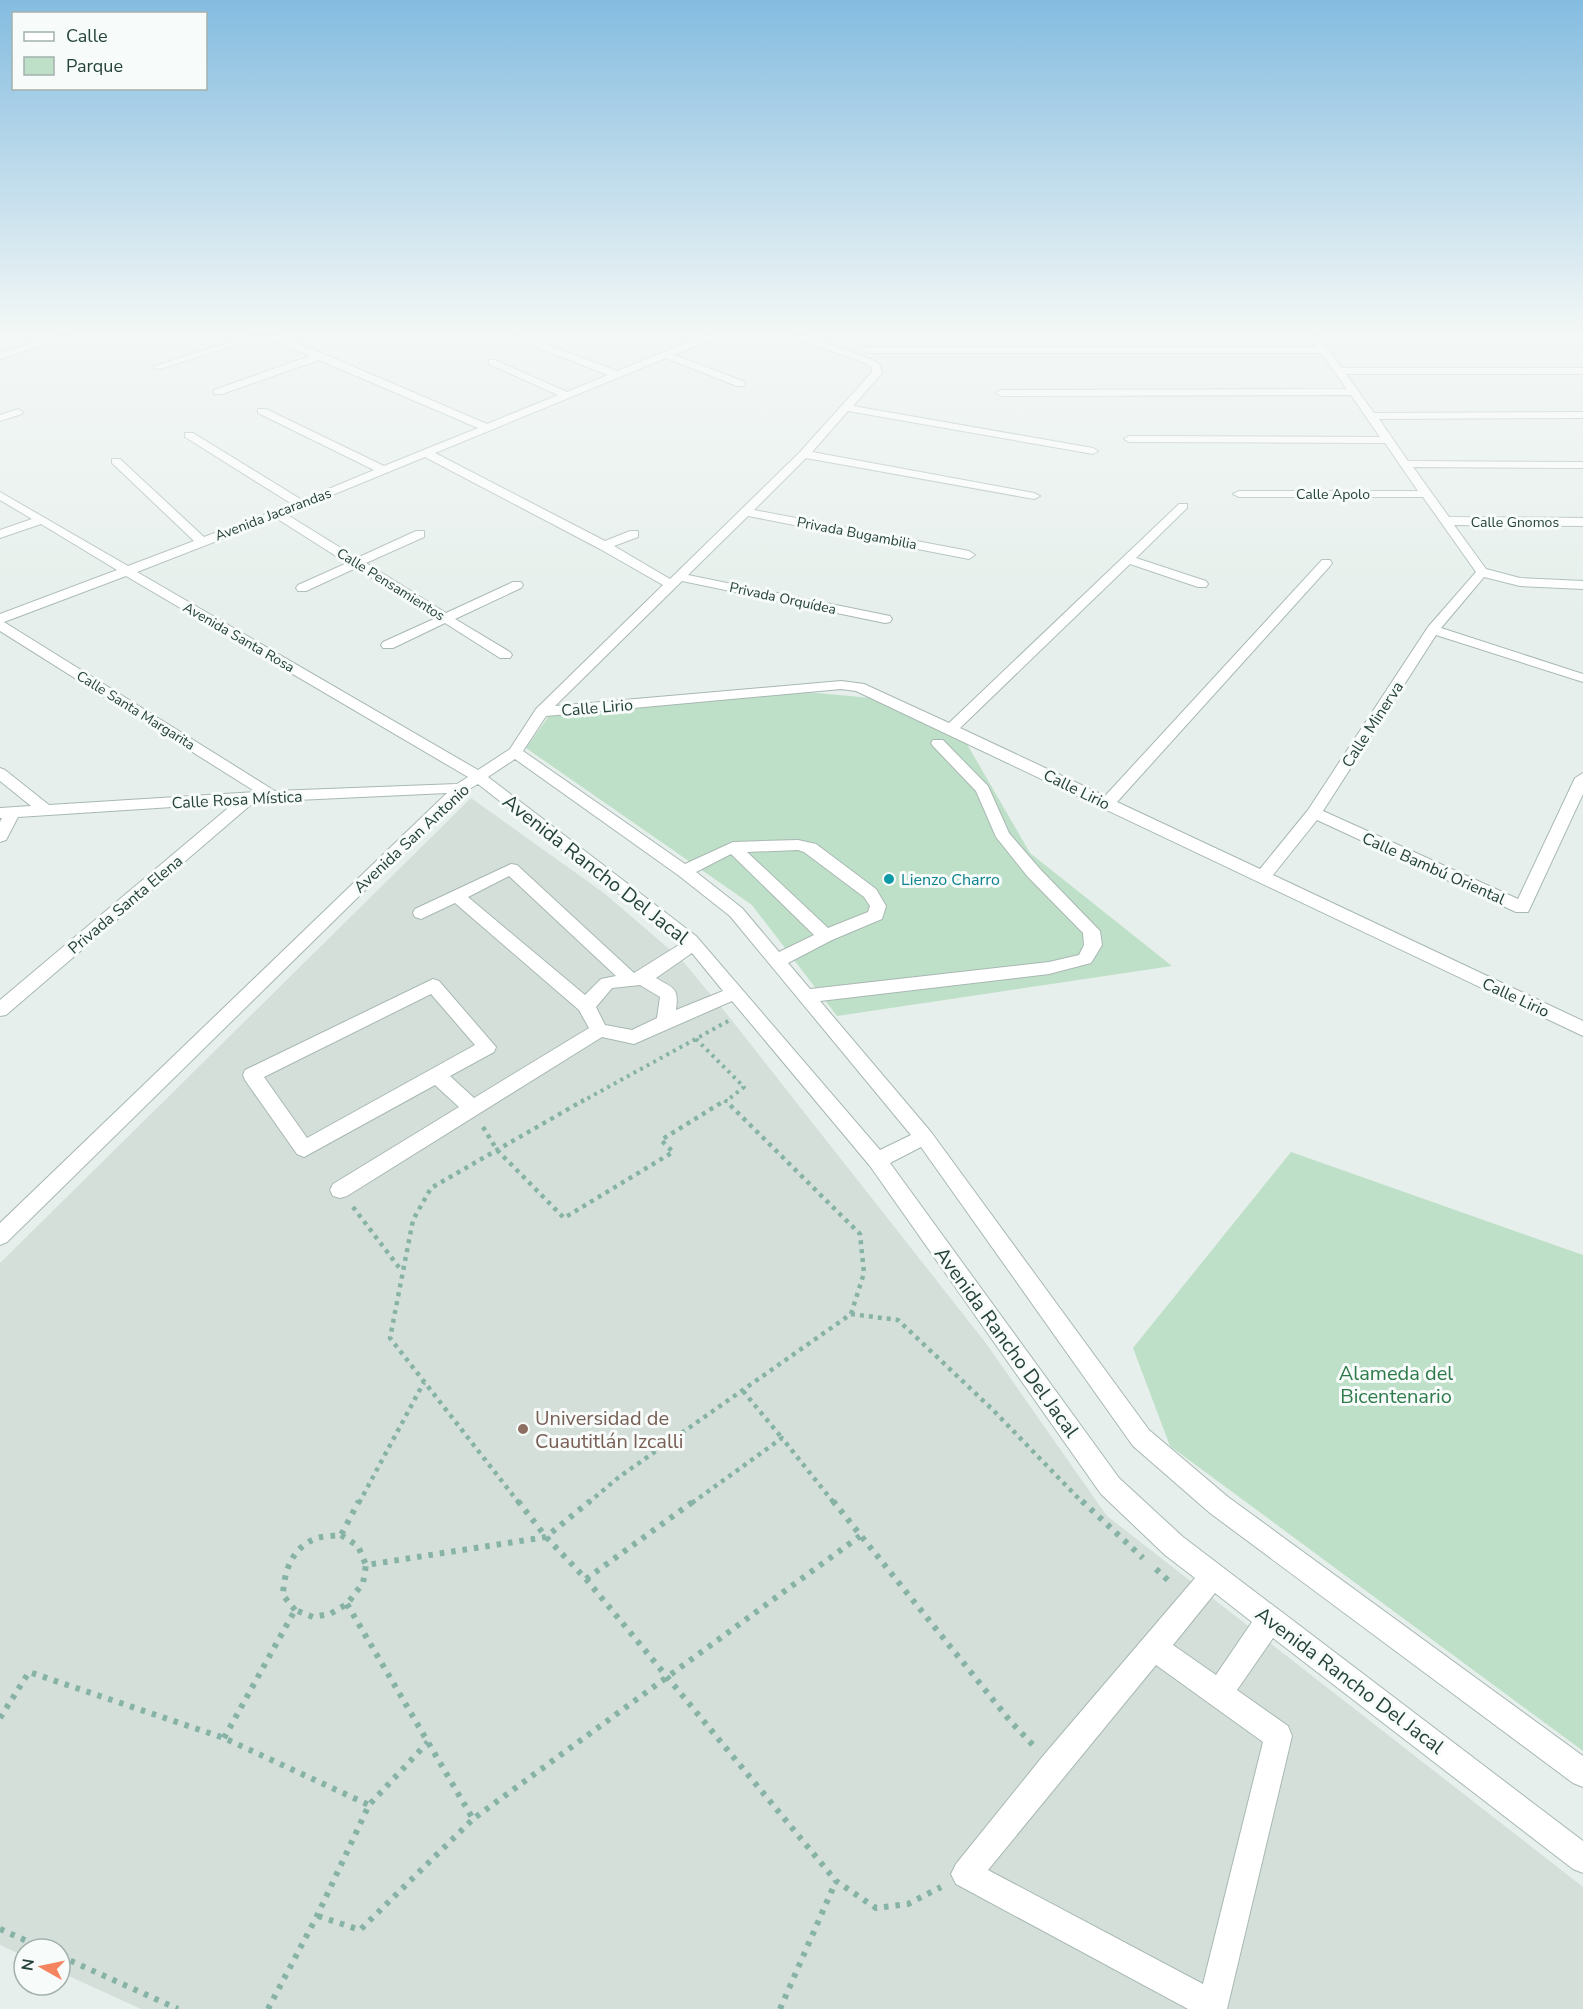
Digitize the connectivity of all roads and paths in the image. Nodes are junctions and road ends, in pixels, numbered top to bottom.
1 (300, 430) edge
2 (484, 430) edge
3 (827, 430) edge
4 (971, 430) edge
5 (1380, 430) edge
6 (189, 435) dead end
7 (1129, 439) dead end
8 (1388, 440) junction
9 (1093, 451) dead end
10 (426, 453) junction
11 (804, 454) junction
12 (116, 461) dead end
13 (1406, 464) junction
14 (1583, 465) edge
15 (383, 470) junction
16 (1239, 494) dead end
17 (1428, 494) junction
18 (0, 495) edge
19 (1035, 496) dead end
20 (301, 504) junction
21 (1183, 506) dead end
22 (746, 512) junction
23 (277, 514) junction
24 (42, 520) junction
25 (1447, 522) junction
26 (1583, 522) edge
27 (0, 534) edge
28 (420, 534) dead end
29 (634, 534) dead end
30 (202, 542) junction
31 (604, 546) junction
32 (969, 555) dead end
33 (1127, 559) junction
34 (1326, 562) dead end
35 (356, 563) junction
36 (125, 570) junction
37 (1482, 572) junction
38 (676, 581) junction
39 (1202, 584) dead end
40 (517, 585) dead end
41 (1583, 585) edge
42 (302, 588) dead end
43 (446, 618) junction
44 (0, 619) edge
45 (885, 619) dead end
46 (0, 625) edge
47 (1433, 630) junction
48 (388, 645) dead end
49 (505, 655) dead end
50 (1583, 678) edge
51 (541, 712) junction
52 (951, 729) junction
53 (938, 743) dead end
54 (515, 752) junction
55 (0, 773) edge
56 (1583, 778) edge
57 (470, 782) junction
58 (272, 796) junction
59 (249, 798) junction
60 (1107, 803) junction
61 (46, 811) junction
62 (6, 813) edge
63 (1314, 813) junction
64 (0, 837) edge
65 (733, 847) junction
66 (684, 871) junction
67 (1263, 877) junction
68 (457, 896) junction
69 (421, 914) dead end
70 (826, 936) junction
71 (693, 944) junction
72 (777, 961) junction
73 (636, 979) junction
74 (805, 996) junction
75 (742, 1001) junction
76 (586, 1006) junction
77 (0, 1010) edge
78 (666, 1021) junction
79 (1583, 1029) edge
80 (599, 1030) junction
81 (696, 1040) junction
82 (437, 1075) junction
83 (724, 1101) junction
84 (472, 1108) junction
85 (924, 1137) junction
86 (497, 1150) junction
87 (876, 1160) junction
88 (340, 1190) joint
89 (0, 1236) edge
90 (401, 1271) junction
91 (851, 1314) junction
92 (424, 1382) junction
93 (743, 1391) junction
94 (782, 1438) junction
95 (341, 1535) junction
96 (860, 1536) junction
97 (546, 1537) junction
98 (366, 1565) junction
99 (1213, 1576) junction
100 (586, 1579) junction
101 (1191, 1603) junction
102 (347, 1604) junction
103 (295, 1610) junction
104 (1270, 1619) junction
105 (1154, 1647) junction
106 (665, 1677) junction
107 (1219, 1693) junction
108 (0, 1718) edge
109 (224, 1738) junction
110 (428, 1742) junction
111 (1053, 1766) junction
112 (1583, 1773) edge
113 (369, 1805) junction
114 (473, 1819) junction
115 (1583, 1858) edge
116 (966, 1874) junction
117 (836, 1881) junction
118 (317, 1916) junction
119 (0, 1929) edge
120 (18, 1937) edge
121 (72, 1961) edge
122 (178, 2009) edge
123 (268, 2009) edge
124 (780, 2009) edge

1 - 15 street
2 - 10 street, Avenida Jacarandas
3 - 11 street, Avenida San Antonio
4 - 9 street
5 - 8 street
6 - 20 street
7 - 8 street
8 - 13 street
10 - 15 street, Avenida Jacarandas
10 - 31 street, Privada Orquídea
11 - 19 street
11 - 22 street, Avenida San Antonio
12 - 30 street
13 - 14 street
13 - 17 street
15 - 20 street, Avenida Jacarandas
16 - 17 street, Calle Apolo
17 - 25 street
18 - 24 street, Avenida Santa Rosa
20 - 23 street, Avenida Jacarandas
21 - 33 street
22 - 32 street, Privada Bugambilia
22 - 38 street, Avenida San Antonio
23 - 30 street, Avenida Jacarandas
23 - 35 street, Calle Pensamientos
24 - 27 street
24 - 36 street, Avenida Santa Rosa
25 - 26 street, Calle Gnomos
25 - 37 street
28 - 35 street
29 - 31 street
30 - 36 street, Avenida Jacarandas
31 - 38 street, Privada Orquídea
33 - 39 street
33 - 52 street
34 - 60 street
35 - 42 street
35 - 43 street, Calle Pensamientos
36 - 44 street, Avenida Jacarandas
36 - 57 street, Avenida Santa Rosa
37 - 41 street
37 - 47 street, Calle Minerva
38 - 45 street, Privada Orquídea
38 - 51 street, Avenida San Antonio
40 - 43 street
43 - 48 street
43 - 49 street, Calle Pensamientos
46 - 58 street, Calle Santa Margarita
47 - 50 street
47 - 63 street, Calle Minerva
51 - 52 street, Calle Lirio
51 - 54 street, Avenida San Antonio
52 - 60 street, Calle Lirio
53 - 74 street
54 - 57 street, Avenida San Antonio
54 - 66 street
55 - 61 street
56 - 63 street, Calle Bambú Oriental
57 - 58 street, Calle Rosa Mística
57 - 71 street, Avenida Rancho Del Jacal
57 - 89 street, Avenida San Antonio
58 - 59 street, Calle Rosa Mística
59 - 61 street, Calle Rosa Mística
59 - 77 street, Privada Santa Elena
60 - 67 street, Calle Lirio
61 - 62 street, Calle Rosa Mística
62 - 64 street, Calle Rosa Mística
63 - 67 street, Calle Minerva
65 - 66 street
65 - 70 street
65 - 70 street
66 - 72 street
67 - 79 street, Calle Lirio
68 - 69 street
68 - 73 street
68 - 76 street
70 - 72 street
71 - 73 street
71 - 75 street, Avenida Rancho Del Jacal
72 - 74 street
73 - 76 street
73 - 78 street
74 - 85 street
75 - 78 street
75 - 81 path
75 - 87 street, Avenida Rancho Del Jacal
76 - 80 street
78 - 80 street
80 - 84 street
81 - 83 path
81 - 86 path
82 - 82 street
82 - 84 street
83 - 86 path
83 - 91 path
84 - 88 street
85 - 87 street
85 - 112 street
86 - 90 path
87 - 99 street, Avenida Rancho Del Jacal
88 - 90 path
90 - 92 path
91 - 93 path
91 - 101 path
92 - 95 path
92 - 97 path
93 - 94 path
93 - 97 path
94 - 96 path
94 - 100 path
95 - 98 path
95 - 103 path
96 - 106 path
96 - 111 path
97 - 98 path
97 - 100 path
98 - 102 path
99 - 101 street
99 - 104 street, Avenida Rancho Del Jacal
100 - 106 path
101 - 105 street
102 - 103 path
102 - 110 path
103 - 109 path
104 - 107 street
104 - 115 street, Avenida Rancho Del Jacal
105 - 107 street
105 - 111 street
106 - 114 path
106 - 117 path
107 - 116 street
108 - 109 path
109 - 113 path
110 - 113 path
110 - 114 path
111 - 116 street
113 - 118 path
114 - 118 path
116 - 117 path
117 - 124 path
118 - 123 path
119 - 120 path
121 - 122 path

